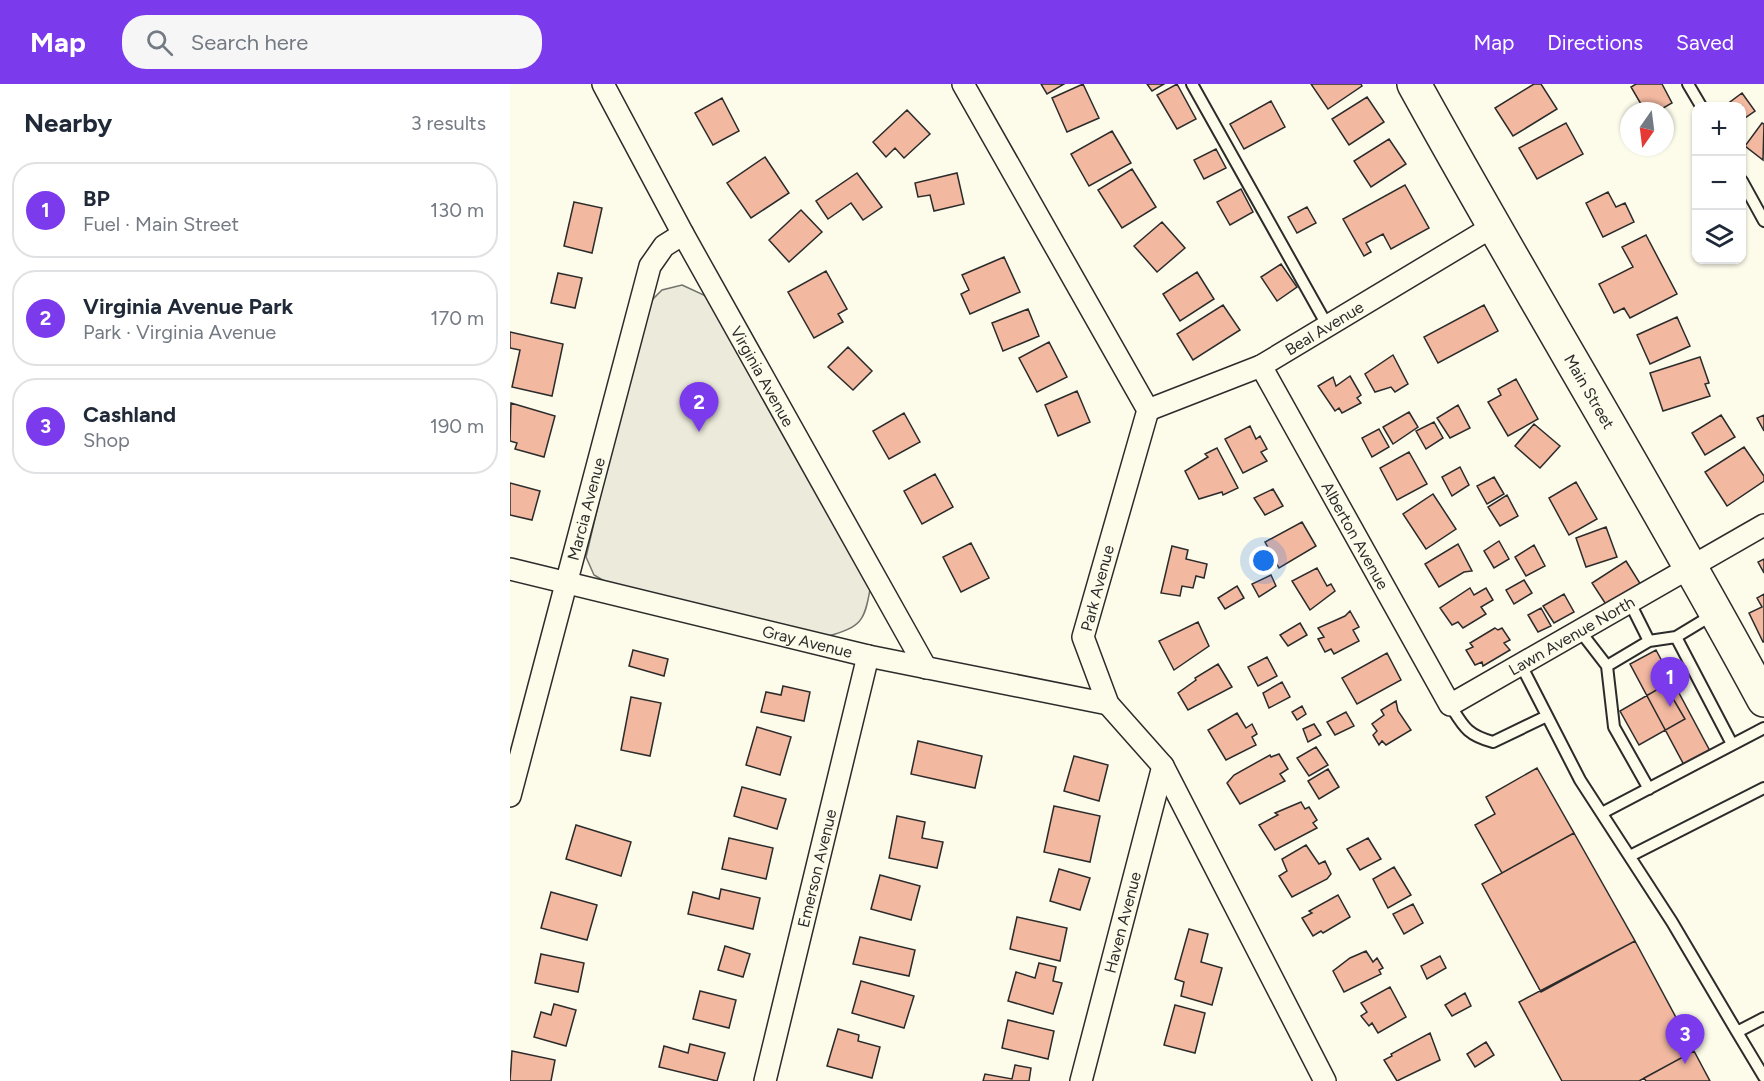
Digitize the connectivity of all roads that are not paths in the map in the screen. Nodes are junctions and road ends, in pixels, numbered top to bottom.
1 (603, 84) edge
2 (963, 84) edge
3 (1192, 84) edge
4 (1414, 84) edge
5 (1688, 84) edge
6 (1699, 102) edge
7 (1746, 188) edge
8 (1764, 222) edge
9 (1492, 226) junction
10 (683, 234) junction
11 (1327, 325) junction
12 (1261, 366) junction
13 (1148, 410) junction
14 (1764, 525) edge
15 (1692, 567) junction
16 (510, 569) edge
17 (565, 583) junction
18 (1630, 603) junction
19 (1717, 613) junction
20 (1580, 631) junction
21 (1676, 637) junction
22 (1649, 641) junction
23 (868, 656) junction
24 (1521, 665) junction
25 (1607, 666) junction
26 (926, 668) junction
27 (1764, 700) edge
28 (1108, 704) junction
29 (1450, 705) junction
30 (1547, 716) junction
31 (1764, 728) edge
32 (1732, 744) junction
33 (1163, 766) junction
34 (1764, 788) edge
35 (1649, 789) junction
36 (510, 796) edge
37 (1602, 813) junction
38 (1629, 856) junction
39 (1764, 1018) edge
40 (1737, 1032) junction
41 (1764, 1077) edge
42 (765, 1081) edge
43 (1081, 1081) edge
44 (1325, 1081) edge

1 - 10 street, Virginia Avenue
2 - 13 street
3 - 11 lane
4 - 9 main road, Main Street
5 - 6 lane
7 - 8 lane
9 - 11 street, Beal Avenue
9 - 15 main road, Main Street
10 - 17 street, Marcia Avenue
10 - 26 street, Virginia Avenue
11 - 12 street, Beal Avenue
12 - 13 street, Beal Avenue
12 - 29 street, Alberton Avenue
13 - 28 street, Park Avenue
14 - 15 street, Lawn Avenue North
15 - 18 street, Lawn Avenue North
15 - 19 main road, Main Street
16 - 17 street, Gray Avenue
17 - 23 street, Gray Avenue
17 - 36 street, Marcia Avenue
18 - 20 street, Lawn Avenue North
18 - 22 lane
19 - 21 lane
19 - 27 main road, Main Street
20 - 24 street, Lawn Avenue North
20 - 25 lane
21 - 22 lane
21 - 32 lane
22 - 25 lane
23 - 26 street, Gray Avenue
23 - 42 street, Emerson Avenue
24 - 29 street, Lawn Avenue North
24 - 30 lane
25 - 35 lane
26 - 28 street, Gray Avenue
28 - 33 street, Park Avenue
29 - 30 lane
30 - 37 lane
31 - 32 lane
32 - 35 lane
33 - 43 street, Haven Avenue
33 - 44 street, Park Avenue
34 - 38 lane
35 - 37 lane
37 - 38 lane
38 - 40 lane
39 - 40 lane
40 - 41 lane

